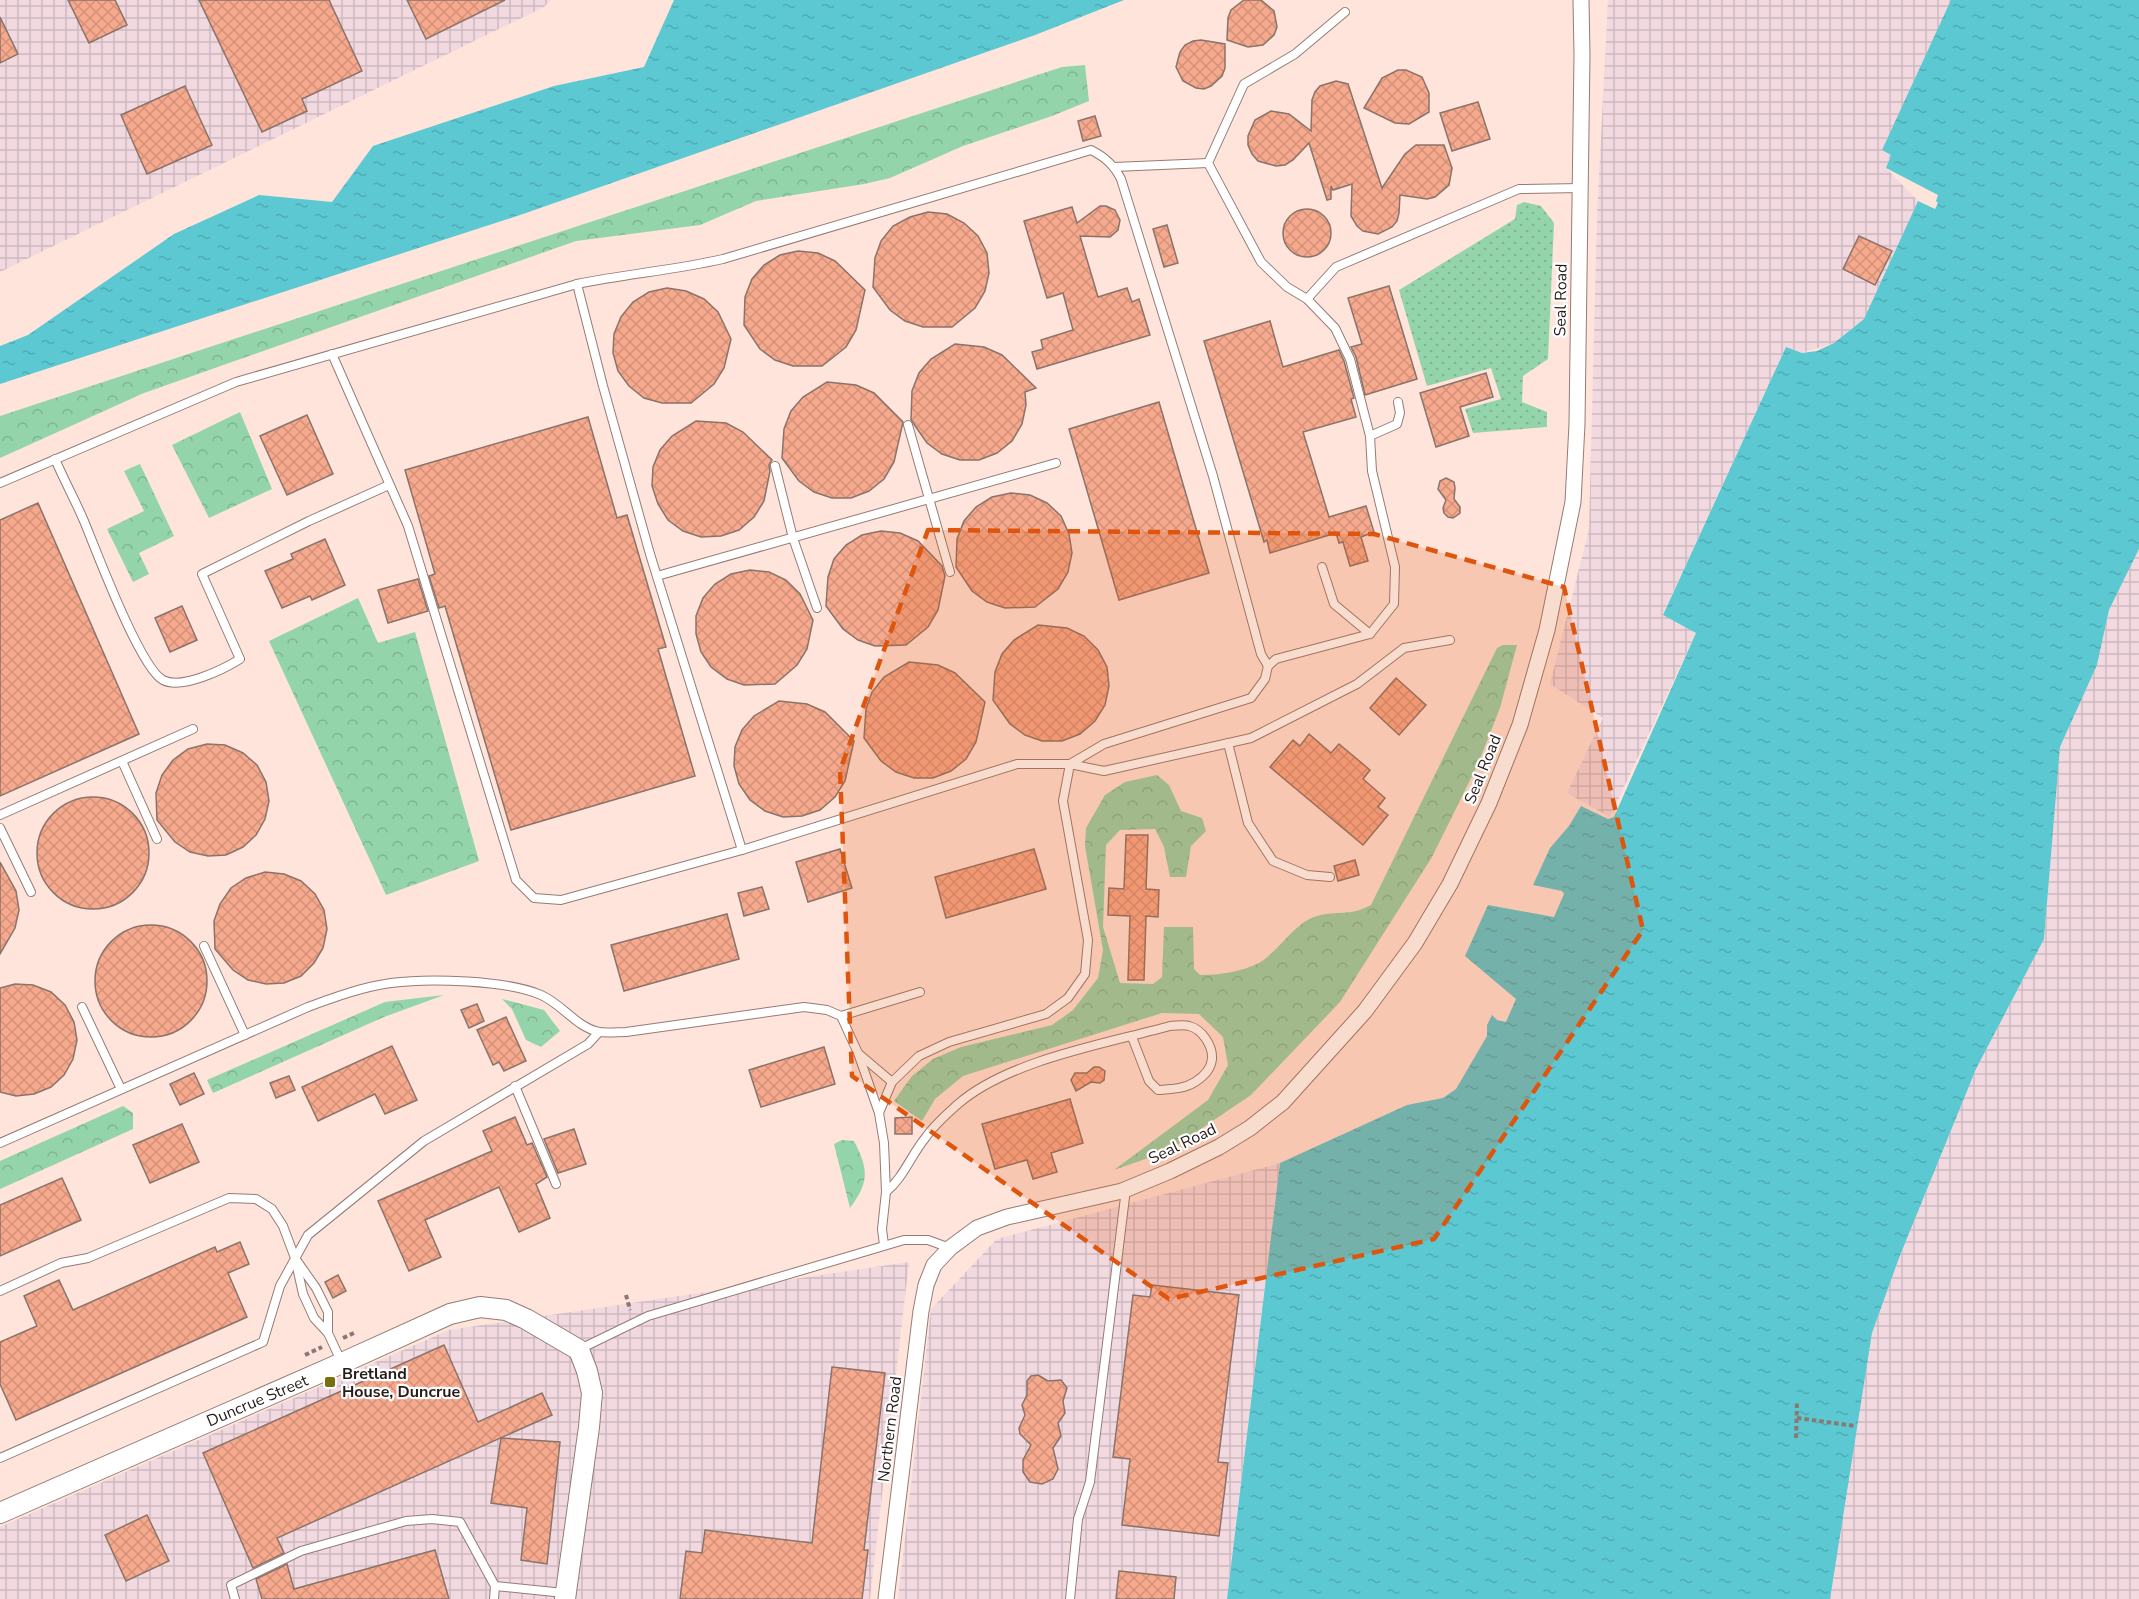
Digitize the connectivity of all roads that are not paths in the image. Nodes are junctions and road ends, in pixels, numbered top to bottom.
1 (1581, 0) edge
2 (1345, 12) dead end
3 (1208, 163) junction
4 (1114, 167) junction
5 (1581, 188) junction
6 (577, 284) junction
7 (1307, 298) junction
8 (332, 354) junction
9 (1398, 402) dead end
10 (908, 425) dead end
11 (1370, 436) junction
12 (55, 459) junction
13 (1056, 463) dead end
14 (775, 466) dead end
15 (0, 483) edge
16 (389, 485) junction
17 (930, 499) junction
18 (793, 538) junction
19 (1322, 567) dead end
20 (950, 572) dead end
21 (657, 576) junction
22 (818, 608) dead end
23 (1370, 634) junction
24 (1450, 640) dead end
25 (1268, 666) junction
26 (193, 729) dead end
27 (1228, 743) junction
28 (122, 761) junction
29 (1070, 764) junction
30 (0, 815) edge
31 (0, 828) edge
32 (157, 839) dead end
33 (742, 850) junction
34 (1330, 877) dead end
35 (31, 892) dead end
36 (204, 946) dead end
37 (920, 992) dead end
38 (82, 1007) dead end
39 (841, 1016) junction
40 (599, 1032) junction
41 (245, 1035) junction
42 (1132, 1037) junction
43 (858, 1053) junction
44 (892, 1082) junction
45 (515, 1086) junction
46 (122, 1089) junction
47 (879, 1113) junction
48 (0, 1143) edge
49 (556, 1184) dead end
50 (1126, 1189) junction
51 (886, 1192) junction
52 (884, 1245) junction
53 (950, 1248) junction
54 (295, 1258) junction
55 (934, 1265) joint
56 (0, 1291) edge
57 (328, 1333) junction
58 (579, 1350) junction
59 (342, 1363) junction
60 (0, 1458) edge
61 (0, 1513) edge
62 (495, 1586) junction
63 (565, 1596) edge
64 (236, 1599) edge
65 (494, 1599) edge
66 (886, 1599) edge
67 (1070, 1599) edge

1 - 5 street, Seal Road
2 - 3 lane
3 - 4 lane
3 - 7 lane
4 - 6 lane
4 - 25 lane
5 - 7 lane
5 - 50 street, Seal Road
6 - 8 lane
6 - 21 lane
7 - 11 lane
8 - 12 lane
8 - 16 lane
9 - 11 lane
10 - 17 lane
11 - 23 lane
12 - 15 lane
12 - 16 lane
13 - 17 lane
14 - 18 lane
16 - 33 lane
17 - 18 lane
17 - 20 lane
18 - 21 lane
18 - 22 lane
19 - 23 lane
21 - 33 lane
23 - 25 lane
24 - 27 lane
25 - 29 lane
26 - 28 lane
27 - 29 lane
27 - 34 lane
28 - 30 lane
28 - 32 lane
29 - 33 lane
29 - 44 lane
31 - 35 lane
36 - 41 lane
37 - 39 lane
38 - 46 lane
39 - 40 lane
39 - 43 lane
40 - 41 lane
40 - 45 lane
41 - 46 lane
42 - 42 lane
42 - 51 lane
43 - 44 lane
43 - 47 lane
44 - 47 lane
45 - 49 lane
45 - 54 lane
46 - 48 lane
47 - 51 lane
50 - 53 street, Seal Road
50 - 67 lane
51 - 52 lane
52 - 53 lane
52 - 58 lane
53 - 55 street, Seal Road
54 - 56 lane
54 - 57 lane
54 - 57 lane
54 - 60 lane
55 - 66 street, Northern Road
57 - 59 lane
58 - 59 street, Duncrue Street
58 - 63 street
59 - 61 street, Duncrue Street
62 - 63 lane
62 - 64 lane
62 - 65 lane

